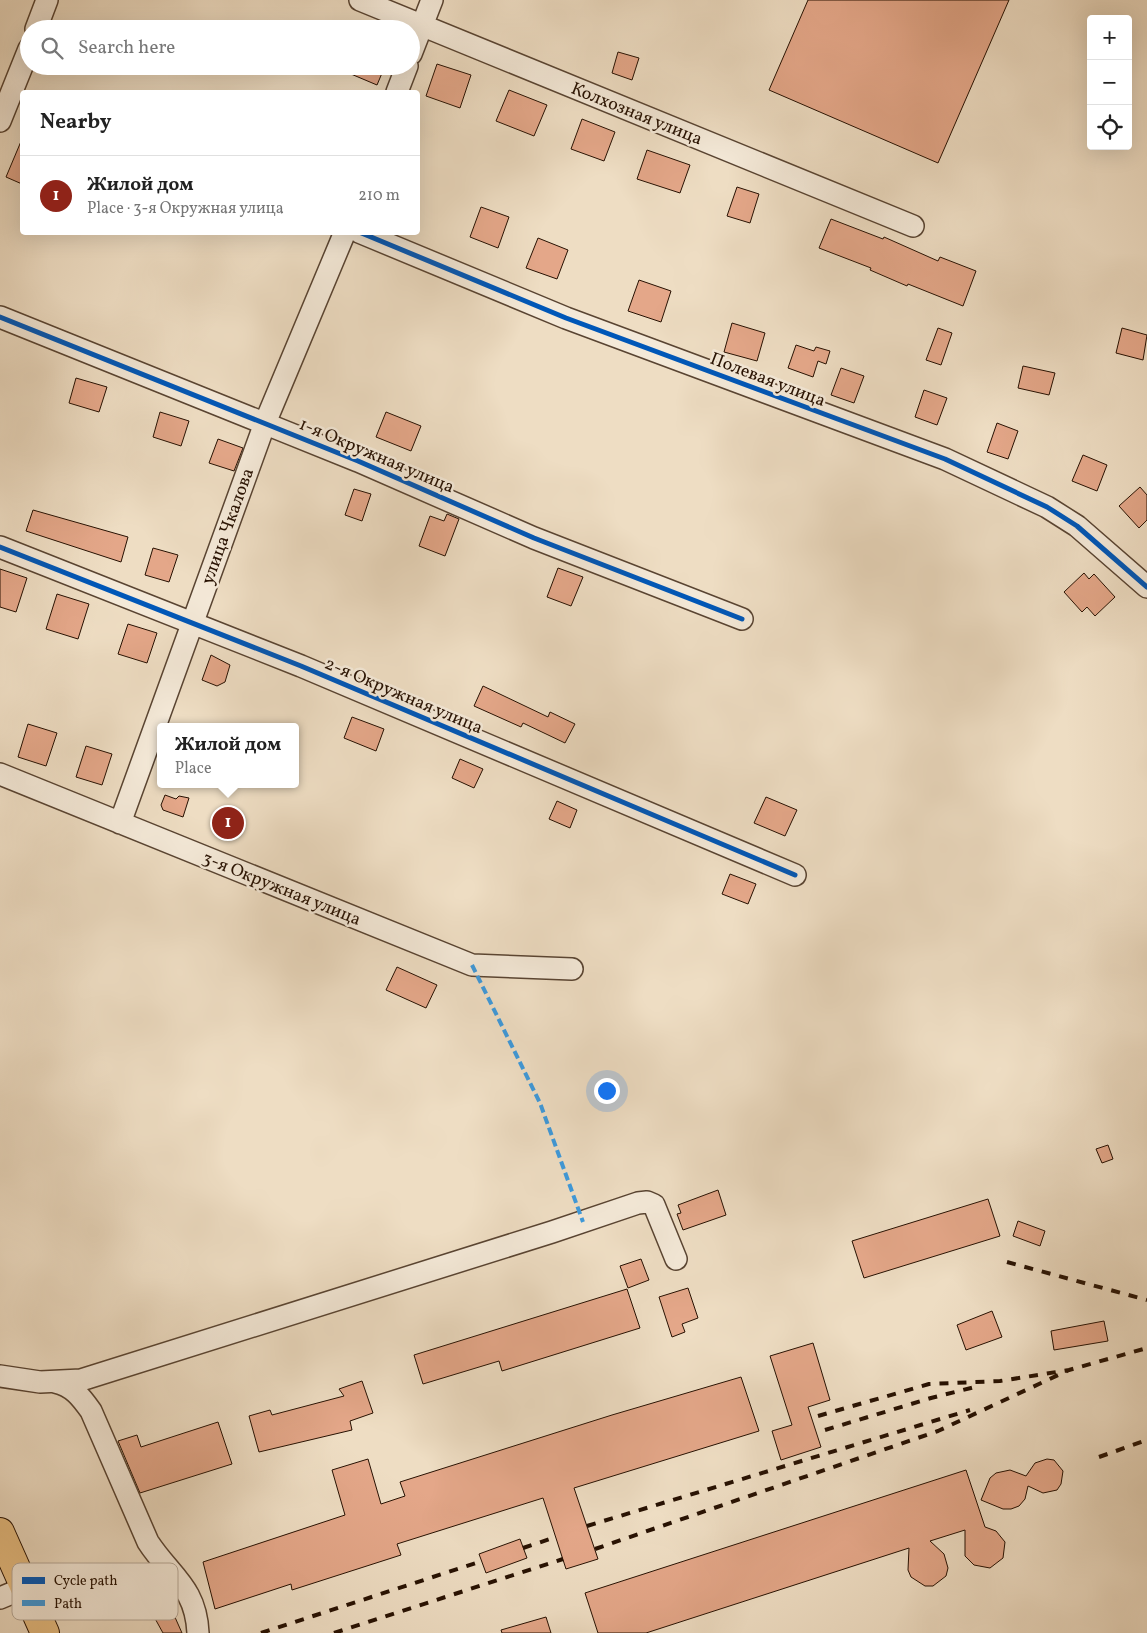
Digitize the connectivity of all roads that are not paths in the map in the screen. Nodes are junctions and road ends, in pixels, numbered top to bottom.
1 (47, 0) edge
2 (360, 0) edge
3 (432, 0) edge
4 (39, 20) edge
5 (408, 20) edge
6 (422, 26) junction
7 (420, 31) edge
8 (20, 71) edge
9 (403, 75) edge
10 (12, 90) edge
11 (398, 90) edge
12 (0, 121) edge
13 (913, 226) dead end
14 (344, 235) edge
15 (366, 235) edge
16 (0, 317) edge
17 (265, 423) junction
18 (0, 547) edge
19 (1147, 587) edge
20 (742, 619) dead end
21 (191, 624) junction
22 (0, 774) edge
23 (120, 823) junction
24 (795, 875) dead end
25 (572, 969) dead end
26 (676, 1259) dead end
27 (0, 1376) edge
28 (53, 1381) junction
29 (2, 1539) edge
30 (164, 1563) edge
31 (178, 1578) edge
32 (12, 1593) edge
33 (34, 1620) edge
34 (45, 1633) edge
35 (198, 1633) edge

1 - 4 street
2 - 5 street, Колхозная улица
3 - 6 street
6 - 7 street
6 - 13 street, Колхозная улица
8 - 10 street
9 - 11 street
10 - 12 street
14 - 17 street, улица Чкалова
15 - 19 street, Полевая улица
16 - 17 street, 1-я Окружная улица
17 - 20 street, 1-я Окружная улица
17 - 21 street, улица Чкалова
18 - 21 street, 2-я Окружная улица
21 - 23 street, улица Чкалова
21 - 24 street, 2-я Окружная улица
22 - 23 street, 3-я Окружная улица
23 - 25 street, 3-я Окружная улица
26 - 28 street
27 - 28 street
28 - 30 street
29 - 32 highway
31 - 35 street
33 - 34 highway

